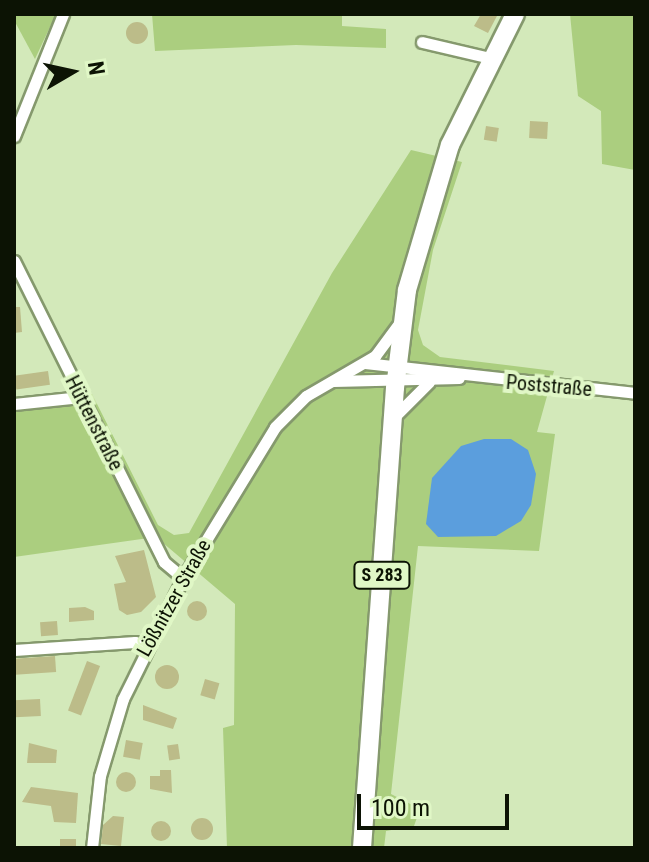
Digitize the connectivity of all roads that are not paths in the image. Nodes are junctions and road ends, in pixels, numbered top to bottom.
1 (63, 14) edge
2 (515, 14) edge
3 (422, 42) dead end
4 (490, 58) junction
5 (14, 136) edge
6 (14, 261) edge
7 (402, 317) junction
8 (365, 363) junction
9 (396, 371) junction
10 (464, 378) junction
11 (326, 382) junction
12 (429, 382) junction
13 (635, 393) edge
14 (81, 397) junction
15 (14, 404) edge
16 (393, 419) junction
17 (183, 578) junction
18 (145, 647) junction
19 (14, 650) edge
20 (92, 848) edge
21 (362, 848) edge

1 - 5 street
2 - 4 main road, S 283
3 - 4 street
4 - 7 main road, S 283
6 - 14 street, Hüttenstraße
7 - 8 street, Lößnitzer Straße
7 - 9 main road, S 283
8 - 9 street, Lößnitzer Straße
8 - 11 street, Lößnitzer Straße
9 - 10 street, Poststraße
9 - 11 street
9 - 12 street, Poststraße
9 - 16 main road, S 283
10 - 12 street, Poststraße
10 - 13 street, Poststraße
11 - 17 street, Lößnitzer Straße
12 - 16 street
14 - 15 street
14 - 17 street, Hüttenstraße
16 - 21 main road, S 283
17 - 18 street, Lößnitzer Straße
18 - 19 street
18 - 20 street, Lößnitzer Straße

